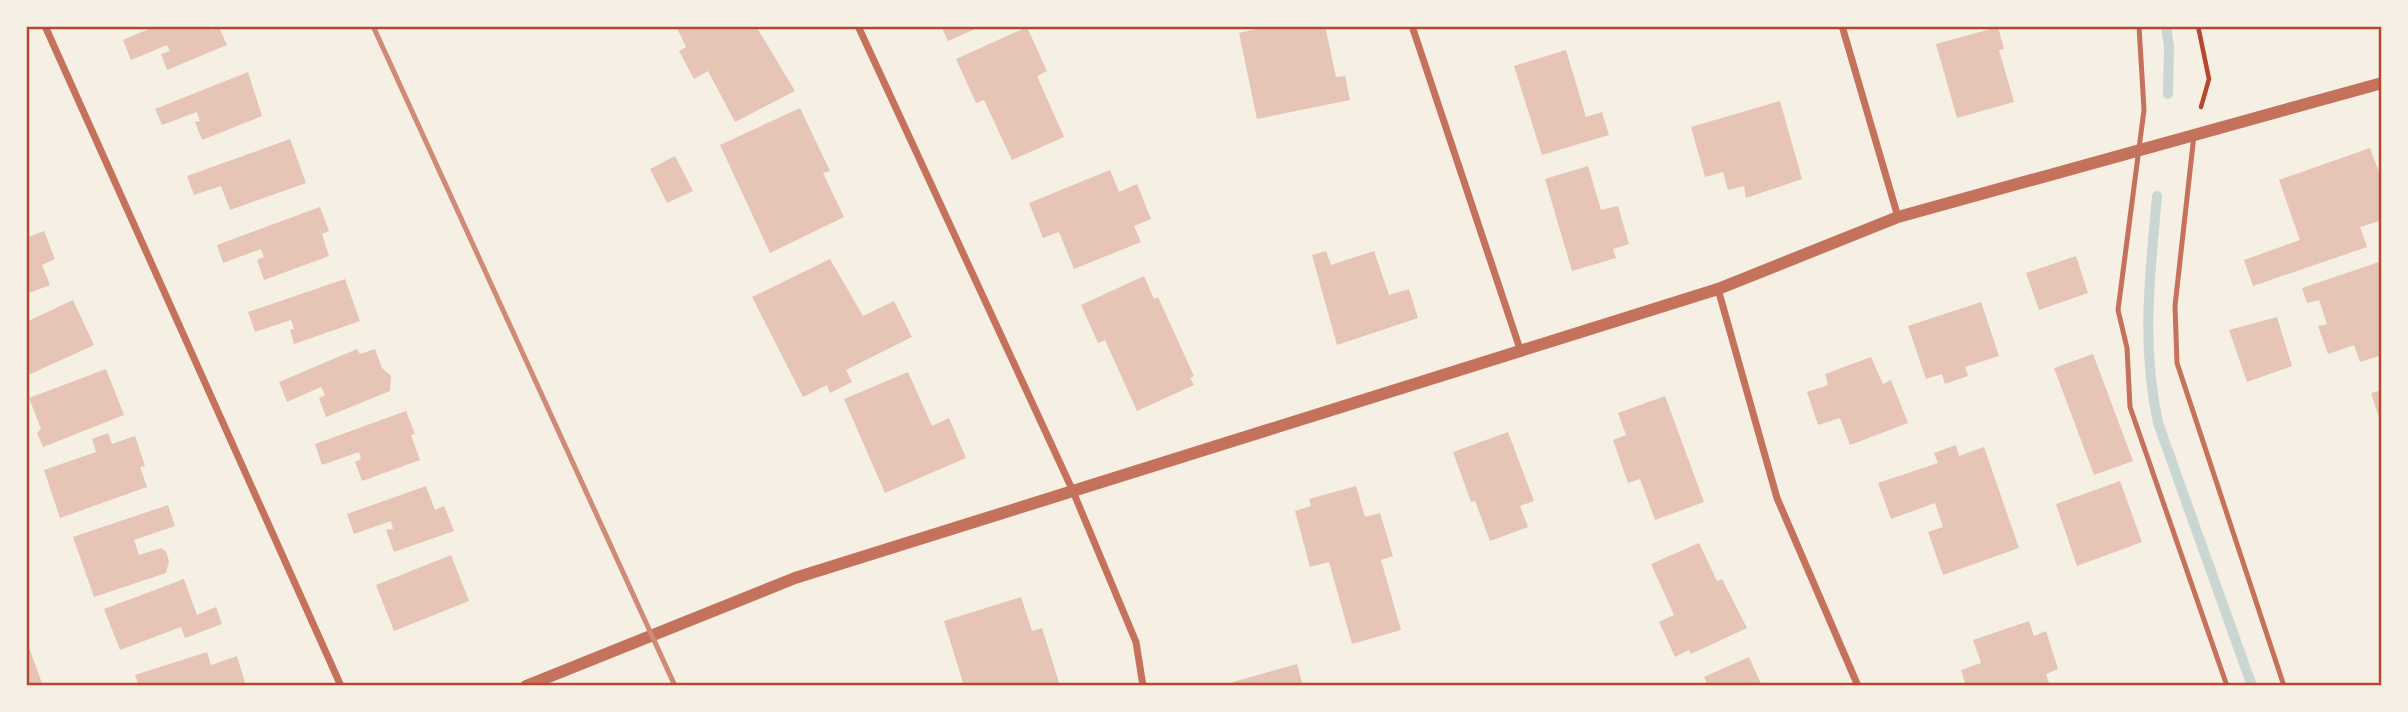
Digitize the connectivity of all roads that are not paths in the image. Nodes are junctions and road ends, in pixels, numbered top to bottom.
1 (45, 26) edge
2 (858, 26) edge
3 (1412, 26) edge
4 (1842, 26) edge
5 (2140, 26) edge
6 (2382, 83) edge
7 (2194, 135) junction
8 (2139, 150) junction
9 (1898, 217) junction
10 (1718, 289) junction
11 (1520, 349) junction
12 (1072, 489) junction
13 (341, 686) edge
14 (526, 686) edge
15 (1143, 686) edge
16 (1858, 686) edge
17 (2227, 686) edge
18 (2284, 686) edge

1 - 13 street
2 - 12 street
3 - 11 street
4 - 9 street
5 - 8 lane
6 - 7 street
7 - 8 street
7 - 18 lane
8 - 9 street
8 - 17 lane
9 - 10 street
10 - 11 street
10 - 16 street
11 - 12 street
12 - 14 street
12 - 15 street

